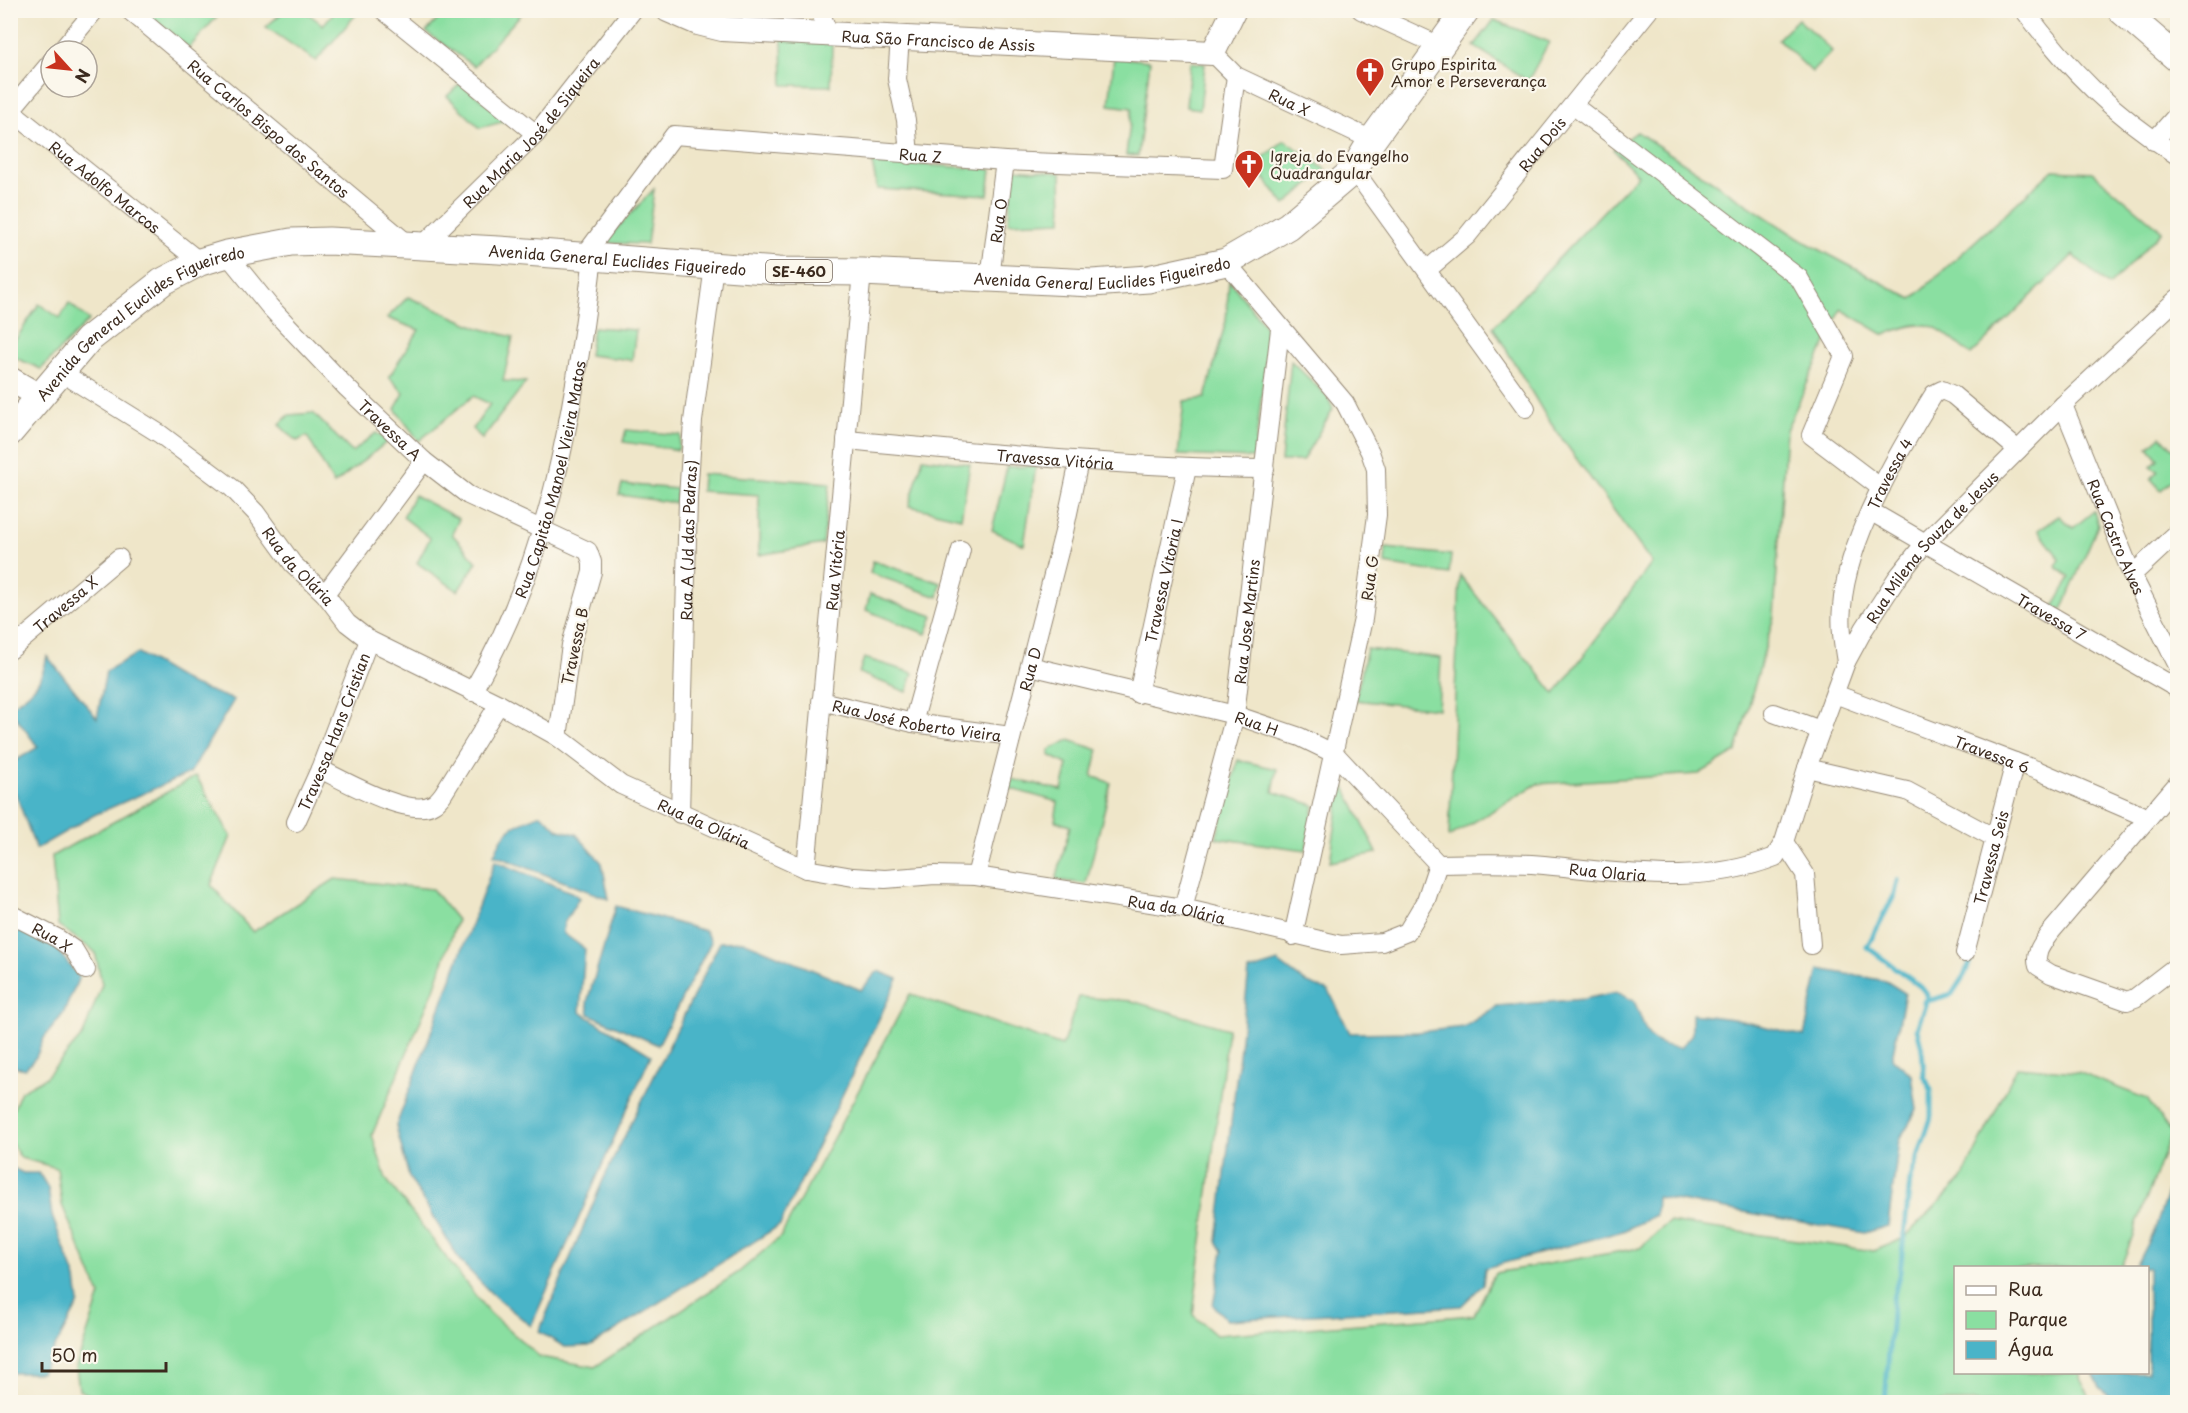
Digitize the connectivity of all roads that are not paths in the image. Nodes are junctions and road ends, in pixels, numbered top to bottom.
1 (95, 10) edge
2 (129, 10) edge
3 (383, 10) edge
4 (633, 10) edge
5 (669, 10) edge
6 (820, 10) edge
7 (1234, 10) edge
8 (1361, 10) edge
9 (1466, 10) edge
10 (1649, 10) edge
11 (2024, 10) edge
12 (2121, 10) edge
13 (716, 20) edge
14 (828, 33) junction
15 (900, 37) junction
16 (71, 39) edge
17 (1440, 46) junction
18 (1213, 53) junction
19 (2178, 59) edge
20 (1236, 76) junction
21 (39, 77) edge
22 (1574, 106) junction
23 (11, 111) edge
24 (2178, 114) edge
25 (537, 134) junction
26 (1372, 140) junction
27 (2154, 141) junction
28 (909, 155) junction
29 (2178, 156) edge
30 (1005, 161) junction
31 (1354, 170) junction
32 (416, 247) junction
33 (227, 254) junction
34 (588, 257) junction
35 (200, 262) junction
36 (1226, 262) junction
37 (714, 266) junction
38 (1427, 270) junction
39 (862, 272) junction
40 (990, 278) junction
41 (2178, 298) edge
42 (1280, 328) junction
43 (59, 371) junction
44 (10, 379) edge
45 (39, 396) junction
46 (2063, 405) junction
47 (1526, 408) dead end
48 (10, 432) edge
49 (846, 440) junction
50 (2018, 450) junction
51 (424, 461) junction
52 (1079, 461) junction
53 (1187, 468) junction
54 (1265, 469) junction
55 (1881, 488) junction
56 (1870, 511) junction
57 (543, 530) junction
58 (2178, 532) edge
59 (1923, 544) junction
60 (961, 550) dead end
61 (591, 556) joint
62 (119, 558) dead end
63 (2132, 575) junction
64 (325, 594) junction
65 (369, 640) junction
66 (10, 650) edge
67 (1846, 662) junction
68 (1029, 666) junction
69 (2178, 666) edge
70 (2178, 689) edge
71 (472, 692) junction
72 (1138, 694) junction
73 (1835, 694) junction
74 (821, 702) junction
75 (499, 704) junction
76 (1774, 713) dead end
77 (1235, 715) junction
78 (913, 723) junction
79 (1820, 730) junction
80 (1011, 736) junction
81 (558, 737) junction
82 (1335, 754) junction
83 (2015, 762) junction
84 (1807, 768) junction
85 (320, 769) junction
86 (2178, 783) edge
87 (680, 814) junction
88 (2148, 818) junction
89 (296, 822) dead end
90 (1995, 838) junction
91 (1780, 850) junction
92 (1438, 864) junction
93 (806, 869) junction
94 (976, 876) junction
95 (1183, 908) junction
96 (10, 914) edge
97 (1293, 936) junction
98 (1811, 945) dead end
99 (1965, 953) dead end
100 (2178, 965) edge
101 (86, 970) dead end

1 - 16 street
2 - 32 street, Rua Carlos Bispo dos Santos
3 - 25 street
4 - 25 street, Rua Maria José de Siqueira
5 - 13 street, Rua São Francisco de Assis
6 - 14 street
7 - 18 street
8 - 17 street
9 - 17 main road, Avenida General Euclides Figueiredo / SE-460
10 - 22 street, Rua Dois
11 - 27 street
12 - 19 main road
13 - 14 street, Rua São Francisco de Assis
14 - 15 street, Rua São Francisco de Assis
15 - 18 street, Rua São Francisco de Assis
15 - 28 street
17 - 26 main road, Avenida General Euclides Figueiredo / SE-460
18 - 20 street, Rua X
20 - 26 street, Rua X
20 - 30 street, Rua Z
21 - 23 street
22 - 38 street, Rua Dois
22 - 55 street
23 - 35 street, Rua Adolfo Marcos
24 - 27 street
25 - 32 street, Rua Maria José de Siqueira
26 - 31 main road, Avenida General Euclides Figueiredo / SE-460
27 - 29 street
28 - 30 street, Rua Z
28 - 34 street, Rua Z
30 - 40 street, Rua O
31 - 36 main road, Avenida General Euclides Figueiredo / SE-460
31 - 38 street
32 - 33 main road, Avenida General Euclides Figueiredo / SE-460
32 - 34 main road, Avenida General Euclides Figueiredo / SE-460
33 - 35 main road, Avenida General Euclides Figueiredo / SE-460
33 - 51 street, Travessa A
34 - 37 main road, Avenida General Euclides Figueiredo / SE-460
34 - 57 street, Rua Capitão Manoel Vieira Matos
35 - 43 main road, Avenida General Euclides Figueiredo / SE-460
36 - 40 main road, Avenida General Euclides Figueiredo / SE-460
36 - 42 street, Rua G
37 - 39 main road, Avenida General Euclides Figueiredo / SE-460
37 - 87 street, Rua A (Jd das Pedras)
38 - 47 street
39 - 40 main road, Avenida General Euclides Figueiredo / SE-460
39 - 49 street, Rua Vitória
41 - 46 street, Rua Milena Souza de Jesus
42 - 54 street, Rua Jose Martins
42 - 82 street, Rua G
43 - 45 main road, Avenida General Euclides Figueiredo / SE-460
43 - 64 street, Rua da Olária
44 - 45 street
45 - 48 main road, Avenida General Euclides Figueiredo / SE-460
46 - 50 street, Rua Milena Souza de Jesus
46 - 63 street, Rua Castro Alves
49 - 52 street, Travessa Vitória
49 - 74 street, Rua Vitória
50 - 55 street, Travessa 4
50 - 59 street, Rua Milena Souza de Jesus
51 - 57 street, Travessa A
51 - 64 street
52 - 53 street, Travessa Vitória
52 - 68 street, Rua D
53 - 54 street, Travessa Vitória
53 - 72 street, Travessa Vitoria I
54 - 77 street, Rua Jose Martins
55 - 56 street, Travessa 4
56 - 59 street, Travessa 7
56 - 67 street, Travessa 4
57 - 61 street, Travessa A
57 - 71 street, Rua Capitão Manoel Vieira Matos
58 - 63 street
59 - 67 street, Rua Milena Souza de Jesus
59 - 70 street, Travessa 7
60 - 78 street
61 - 81 street, Travessa B
62 - 66 street, Travessa X
63 - 69 street, Rua Castro Alves
64 - 65 street, Rua da Olária
65 - 71 street, Rua da Olária
65 - 85 street, Travessa Hans Cristian
67 - 73 street, Rua Milena Souza de Jesus
68 - 72 street, Rua H
68 - 80 street, Rua D
71 - 75 street, Rua da Olária
72 - 77 street, Rua H
73 - 79 street, Rua Milena Souza de Jesus
73 - 83 street, Travessa 6
74 - 78 street, Rua José Roberto Vieira
74 - 93 street, Rua Vitória
75 - 81 street, Rua da Olária
75 - 85 street
76 - 79 street
77 - 82 street, Rua H
77 - 95 street, Rua Jose Martins
78 - 80 street, Rua José Roberto Vieira
79 - 84 street, Rua Milena Souza de Jesus
80 - 94 street, Rua D
81 - 87 street, Rua da Olária
82 - 92 street, Rua H
82 - 97 street, Rua G
83 - 88 street, Travessa 6
83 - 90 street, Travessa Seis
84 - 90 street
84 - 91 street, Rua Milena Souza de Jesus
85 - 89 street, Travessa Hans Cristian
86 - 88 street
87 - 93 street, Rua da Olária
88 - 100 street
90 - 99 street, Travessa Seis
91 - 92 street, Rua Olaria
91 - 98 street
92 - 97 street, Rua da Olária
93 - 94 street, Rua da Olária
94 - 95 street, Rua da Olária
95 - 97 street, Rua da Olária
96 - 101 street, Rua X

